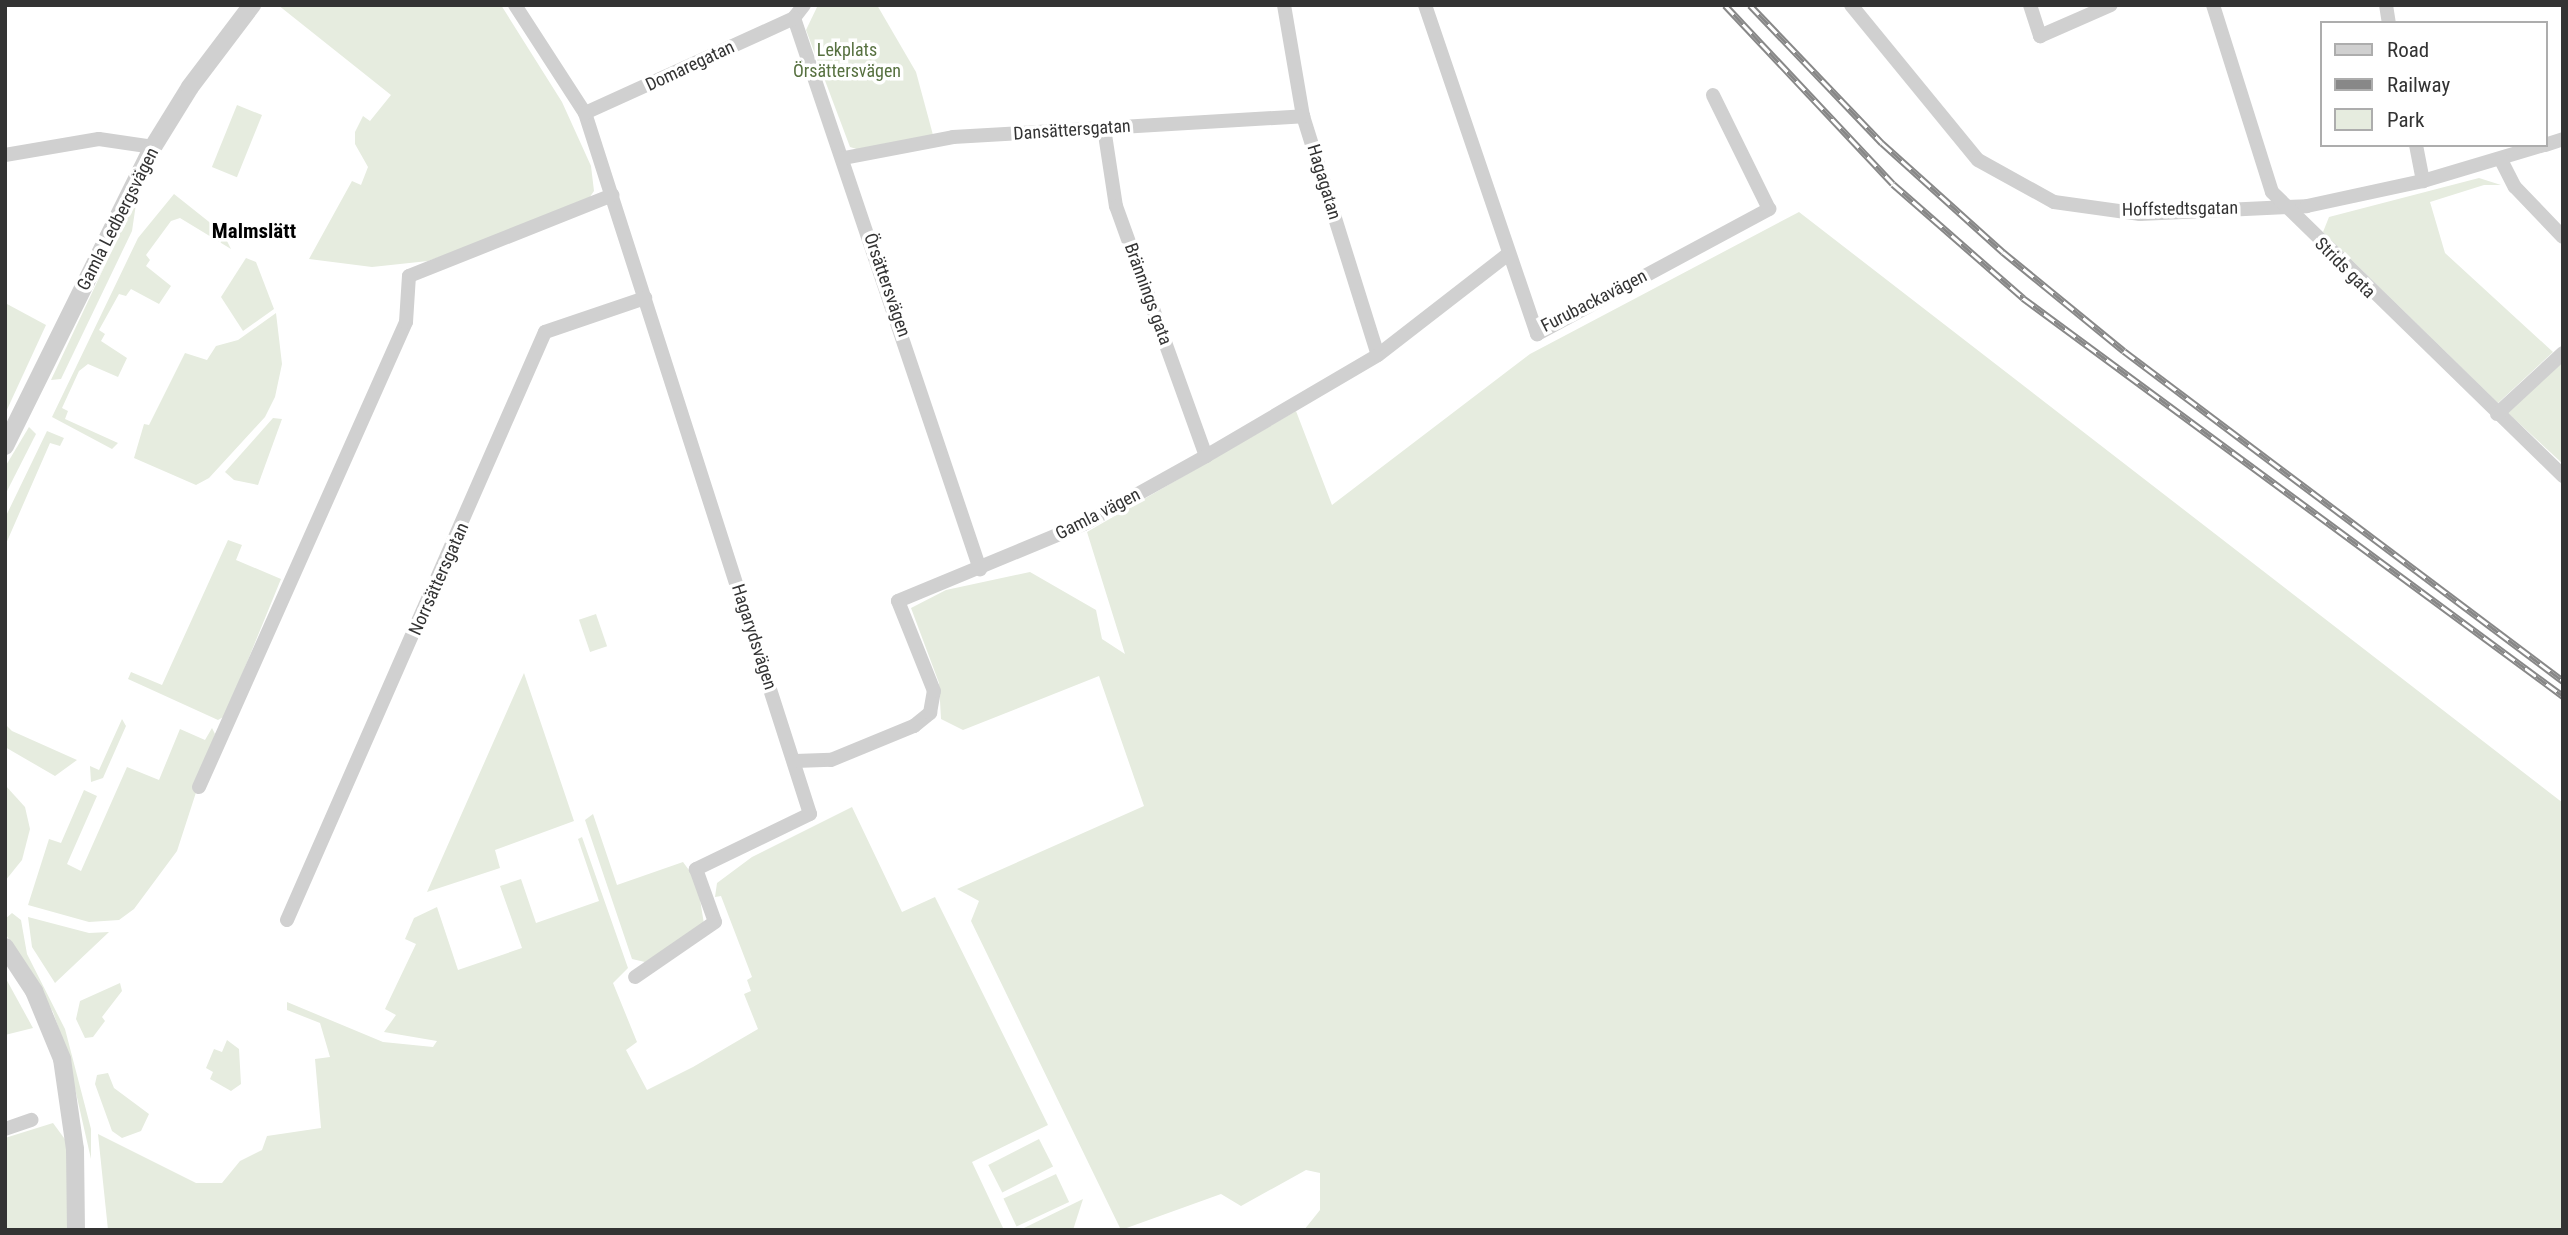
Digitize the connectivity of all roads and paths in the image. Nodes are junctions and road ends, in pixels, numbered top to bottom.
1 (252, 5) edge
2 (515, 5) edge
3 (804, 5) edge
4 (1284, 5) edge
5 (1425, 5) edge
6 (1851, 5) edge
7 (2030, 5) edge
8 (2111, 5) edge
9 (2213, 5) edge
10 (794, 18) junction
11 (1713, 95) dead end
12 (585, 113) junction
13 (1303, 116) junction
14 (1104, 128) junction
15 (2416, 147) edge
16 (2539, 147) edge
17 (153, 148) junction
18 (5, 155) edge
19 (844, 158) junction
20 (2501, 160) junction
21 (2423, 181) junction
22 (613, 195) junction
23 (2283, 205) junction
24 (2563, 237) edge
25 (1507, 255) junction
26 (645, 298) junction
27 (2563, 353) edge
28 (1378, 355) junction
29 (2497, 414) junction
30 (5, 446) edge
31 (1206, 456) junction
32 (2563, 476) edge
33 (981, 569) junction
34 (795, 761) junction
35 (199, 788) dead end
36 (287, 920) dead end
37 (5, 947) edge
38 (635, 977) dead end
39 (31, 1120) dead end
40 (5, 1129) edge
41 (76, 1230) edge

1 - 17 street, Gamla Ledbergsvägen
2 - 12 street, Hagarydsvägen
3 - 10 street
4 - 13 street, Hagagatan
5 - 25 street, Furubackavägen
6 - 23 street, Hoffstedtsgatan
7 - 8 street
9 - 23 street, Strids gata
10 - 12 street, Domaregatan
10 - 19 street, Örsättersvägen
11 - 25 street, Furubackavägen
12 - 22 street, Hagarydsvägen
13 - 14 street, Dansättersgatan
13 - 28 street, Hagagatan
14 - 19 street, Dansättersgatan
14 - 31 street, Brännings gata
15 - 21 street
16 - 20 street, Hoffstedtsgatan
17 - 18 street
17 - 30 street, Gamla Ledbergsvägen
19 - 33 street, Örsättersvägen
20 - 21 street, Hoffstedtsgatan
20 - 24 street
21 - 23 street, Hoffstedtsgatan
22 - 26 street, Hagarydsvägen
22 - 35 street
23 - 29 street, Strids gata
25 - 28 street, Gamla vägen
26 - 34 street, Hagarydsvägen
26 - 36 street, Norrsättersgatan
27 - 29 street
28 - 31 street, Gamla vägen
29 - 32 street, Strids gata
31 - 33 street, Gamla vägen
33 - 34 street, Gamla vägen
34 - 38 street, Hagarydsvägen
37 - 41 street
39 - 40 street

